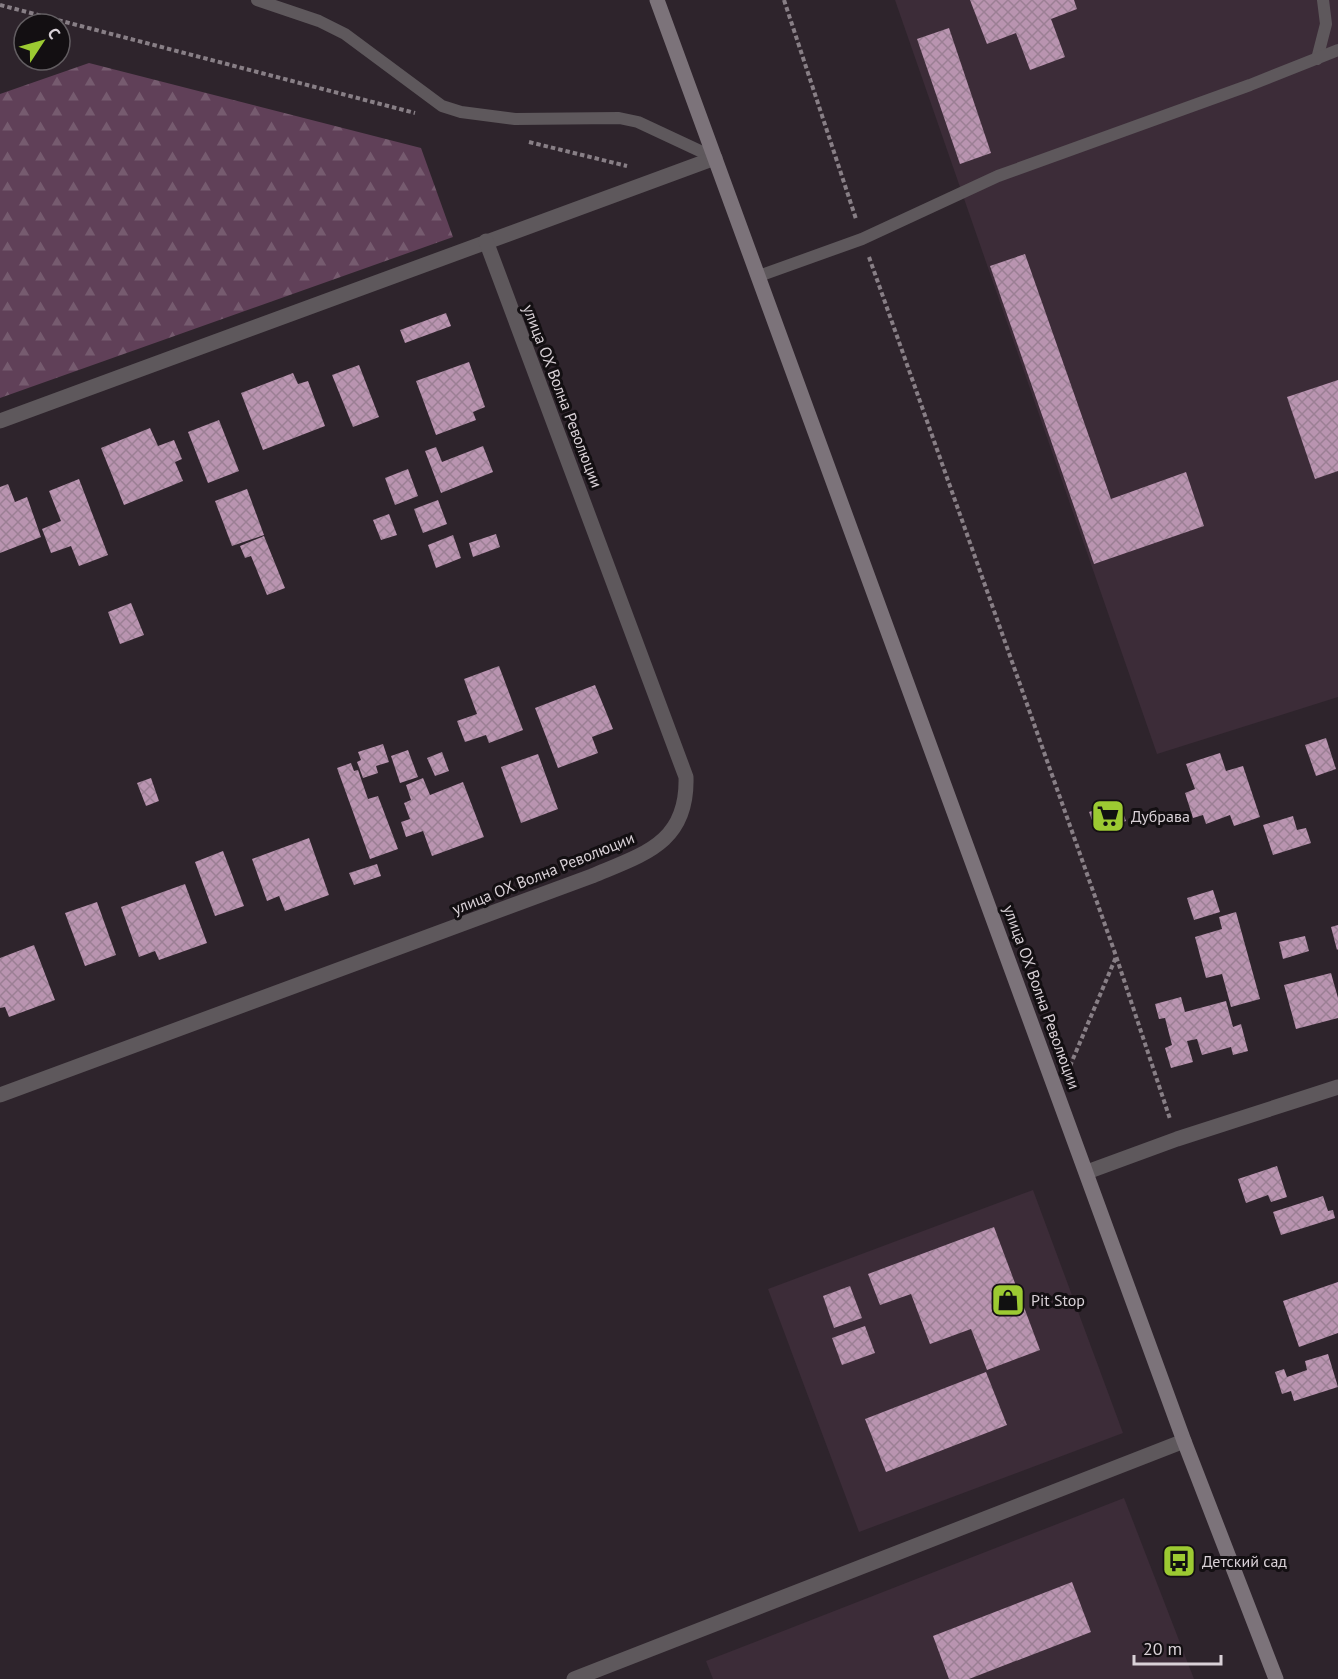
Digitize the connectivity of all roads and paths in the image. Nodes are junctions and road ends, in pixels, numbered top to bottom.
1 (257, 0) edge
2 (657, 0) edge
3 (784, 0) edge
4 (1323, 0) edge
5 (0, 5) edge
6 (1338, 50) edge
7 (1317, 59) junction
8 (422, 115) dead end
9 (526, 141) dead end
10 (715, 158) junction
11 (659, 177) junction
12 (862, 239) junction
13 (486, 241) junction
14 (759, 276) junction
15 (0, 421) edge
16 (1116, 956) junction
17 (1338, 1087) edge
18 (0, 1095) edge
19 (1058, 1095) junction
20 (1177, 1139) junction
21 (1088, 1172) junction
22 (1184, 1442) junction
23 (574, 1679) edge
24 (1276, 1679) edge

1 - 10 lane
2 - 10 main road, улица ОХ Волна Революции
3 - 12 path
4 - 7 lane
5 - 8 path
6 - 7 lane
7 - 12 lane
9 - 11 path
10 - 11 street
10 - 14 main road, улица ОХ Волна Революции
11 - 13 street
12 - 14 lane
12 - 16 path
13 - 15 street
13 - 18 street, улица ОХ Волна Революции
14 - 19 main road, улица ОХ Волна Революции
16 - 19 path
16 - 20 path
17 - 20 street
19 - 21 main road, улица ОХ Волна Революции
20 - 21 street
21 - 22 main road, улица ОХ Волна Революции
22 - 23 street
22 - 24 main road, улица ОХ Волна Революции

